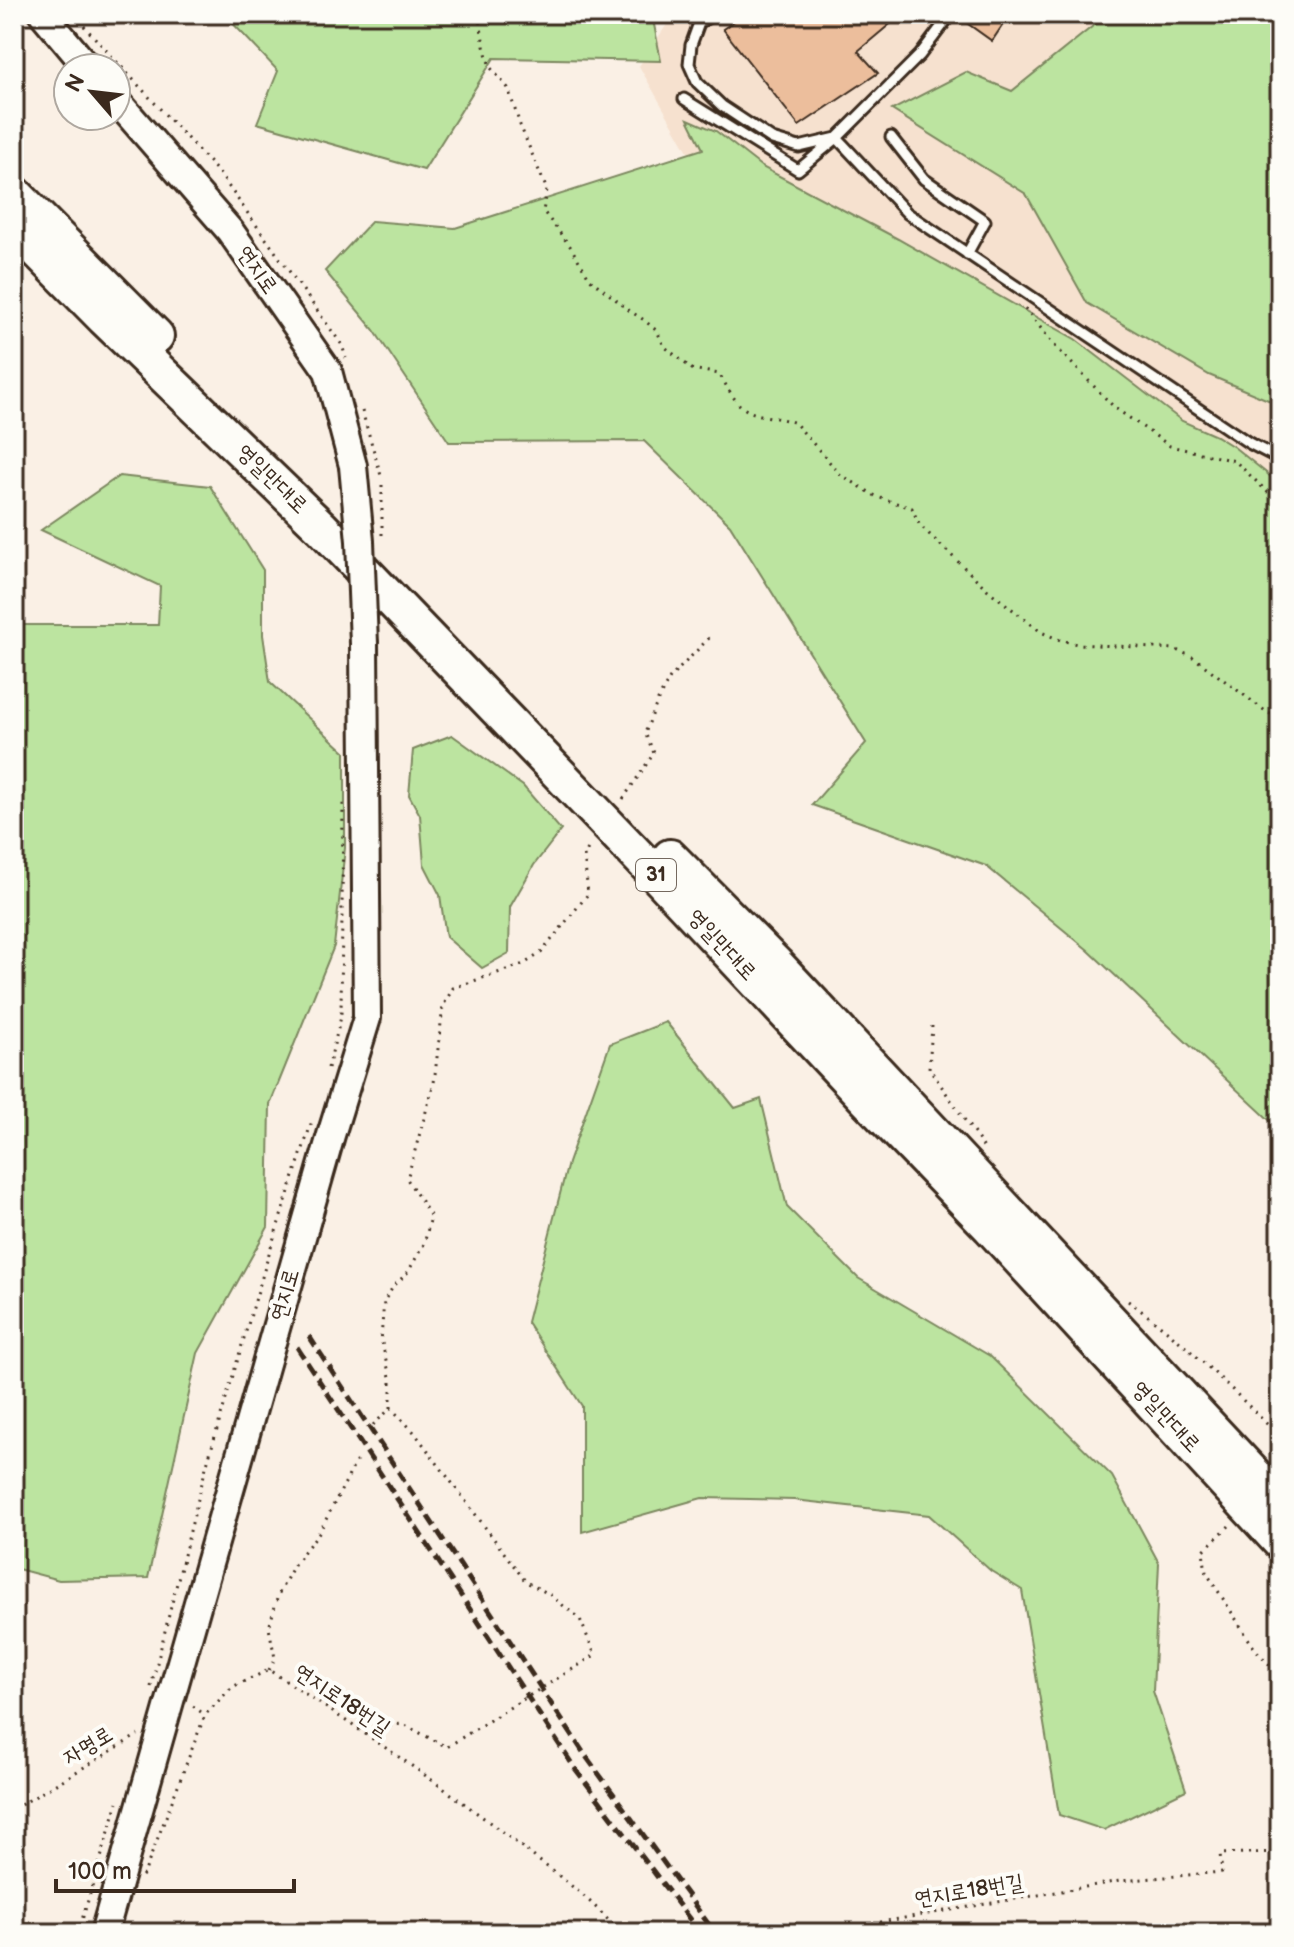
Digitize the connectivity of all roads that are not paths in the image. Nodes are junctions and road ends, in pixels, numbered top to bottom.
1 (43, 14) edge
2 (713, 14) edge
3 (951, 14) edge
4 (75, 52) edge
5 (684, 99) dead end
6 (132, 118) edge
7 (891, 137) dead end
8 (837, 138) junction
9 (15, 182) edge
10 (14, 227) edge
11 (14, 247) edge
12 (967, 254) junction
13 (147, 344) junction
14 (1280, 459) edge
15 (1280, 1502) edge
16 (1280, 1542) edge
17 (104, 1933) edge

1 - 4 main road
2 - 8 lane
3 - 8 lane
5 - 8 lane
6 - 17 main road, 연지로, bridge
7 - 12 lane
8 - 12 lane
9 - 13 highway, 영일만대로 / 31
10 - 13 highway, 영일만대로 / 31
11 - 13 highway
12 - 14 lane
13 - 15 highway, 영일만대로 / 31
13 - 16 highway, 영일만대로 / 31

